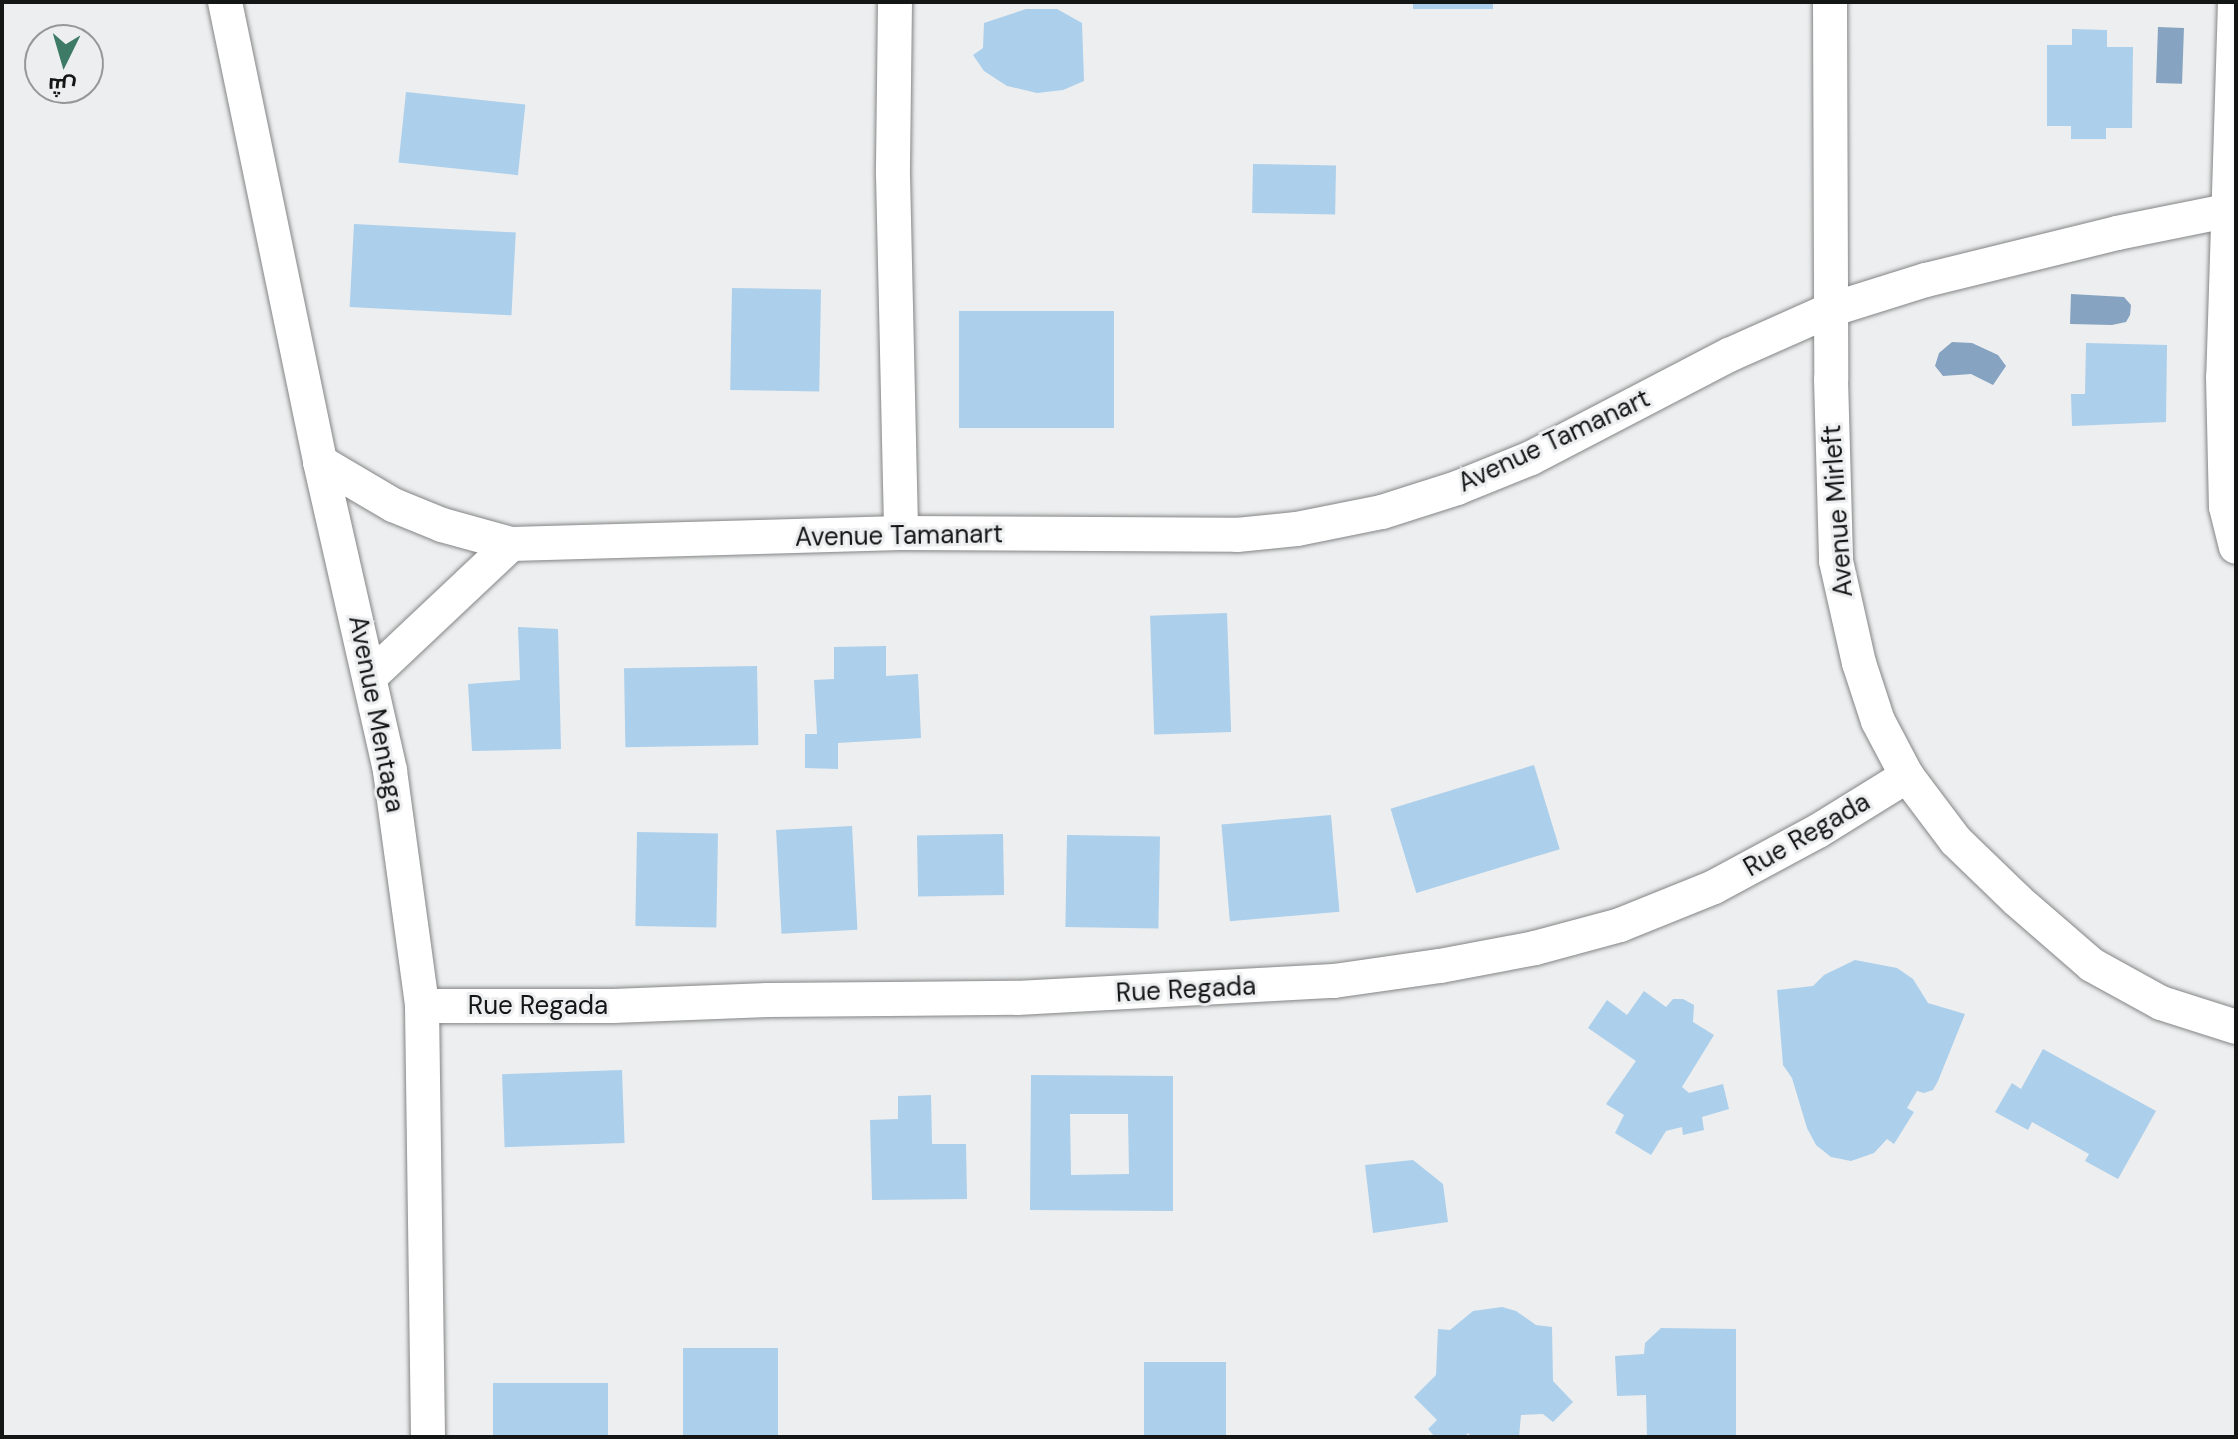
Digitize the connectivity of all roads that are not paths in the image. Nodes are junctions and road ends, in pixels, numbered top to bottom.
1 (225, 2) edge
2 (895, 2) edge
3 (1830, 2) edge
4 (2235, 2) edge
5 (2232, 210) edge
6 (1830, 310) junction
7 (320, 462) junction
8 (901, 533) junction
9 (511, 544) junction
10 (2236, 547) edge
11 (371, 676) junction
12 (1907, 776) junction
13 (422, 1006) junction
14 (2236, 1027) edge
15 (428, 1437) edge

1 - 7 street, Avenue Mentaga
2 - 8 street
3 - 6 street, Avenue Mirleft
4 - 5 street
5 - 6 street, Avenue Tamanart
5 - 10 street
6 - 8 street, Avenue Tamanart
6 - 12 street, Avenue Mirleft
7 - 9 street, Avenue Tamanart
7 - 11 street, Avenue Mentaga
8 - 9 street, Avenue Tamanart
9 - 11 street
11 - 13 street, Avenue Mentaga
12 - 13 street, Rue Regada
12 - 14 street, Avenue Mirleft
13 - 15 street, Avenue Mentaga

